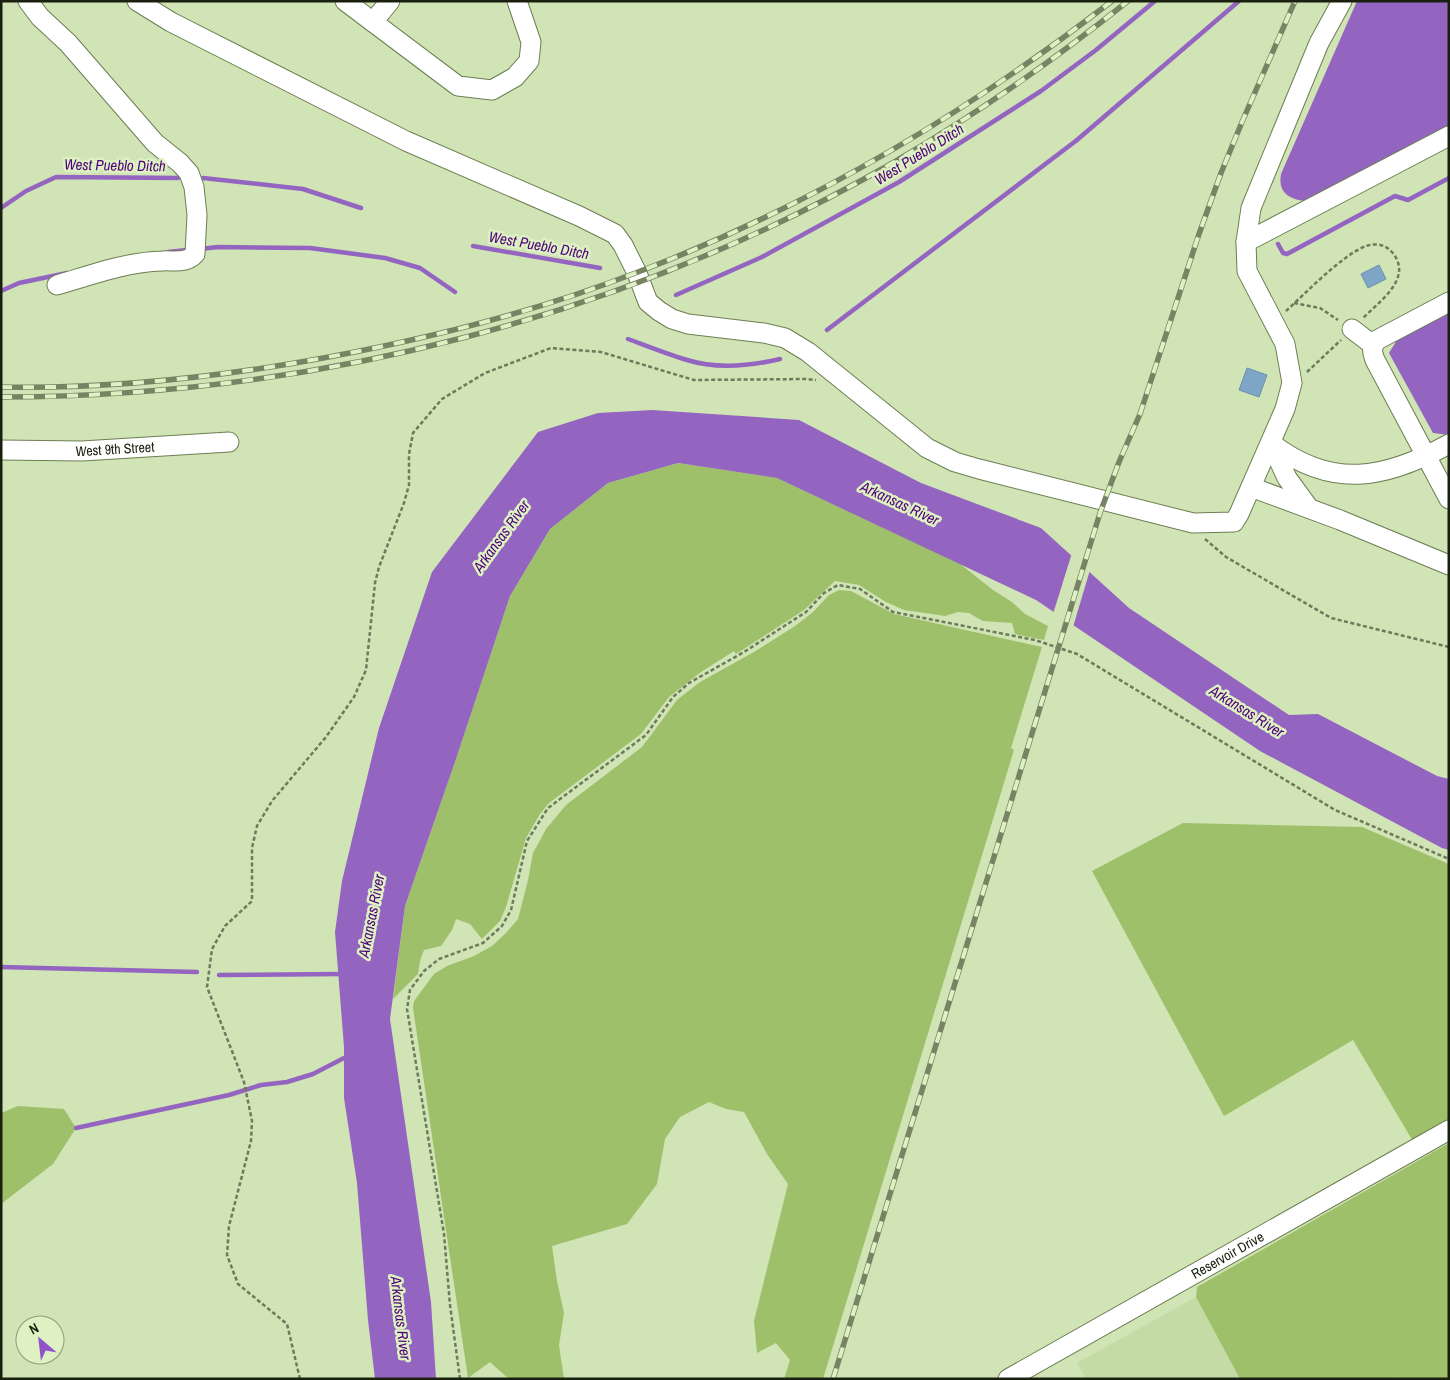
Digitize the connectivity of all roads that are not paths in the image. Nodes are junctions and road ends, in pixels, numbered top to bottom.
1 (28, 1) edge
2 (137, 1) edge
3 (345, 1) edge
4 (390, 1) edge
5 (517, 1) edge
6 (1342, 1) edge
7 (373, 22) junction
8 (1449, 136) edge
9 (1246, 242) junction
10 (57, 285) dead end
11 (1449, 302) edge
12 (1352, 329) road end
13 (1373, 345) junction
14 (229, 442) dead end
15 (1271, 443) junction
16 (1449, 444) edge
17 (3, 452) edge
18 (1426, 456) junction
19 (1251, 487) junction
20 (1449, 499) edge
21 (1309, 508) junction
22 (1449, 565) edge
23 (1449, 1130) edge
24 (1008, 1379) edge

1 - 10 street
2 - 19 street
3 - 7 street
4 - 7 street
5 - 7 street
6 - 9 street
8 - 9 street
9 - 15 street
11 - 13 street
12 - 13 street
13 - 18 street
14 - 17 street, West 9th Street
15 - 18 street
15 - 19 street
15 - 21 street
16 - 18 street
18 - 20 street
19 - 21 street
21 - 22 street
23 - 24 street, Reservoir Drive

